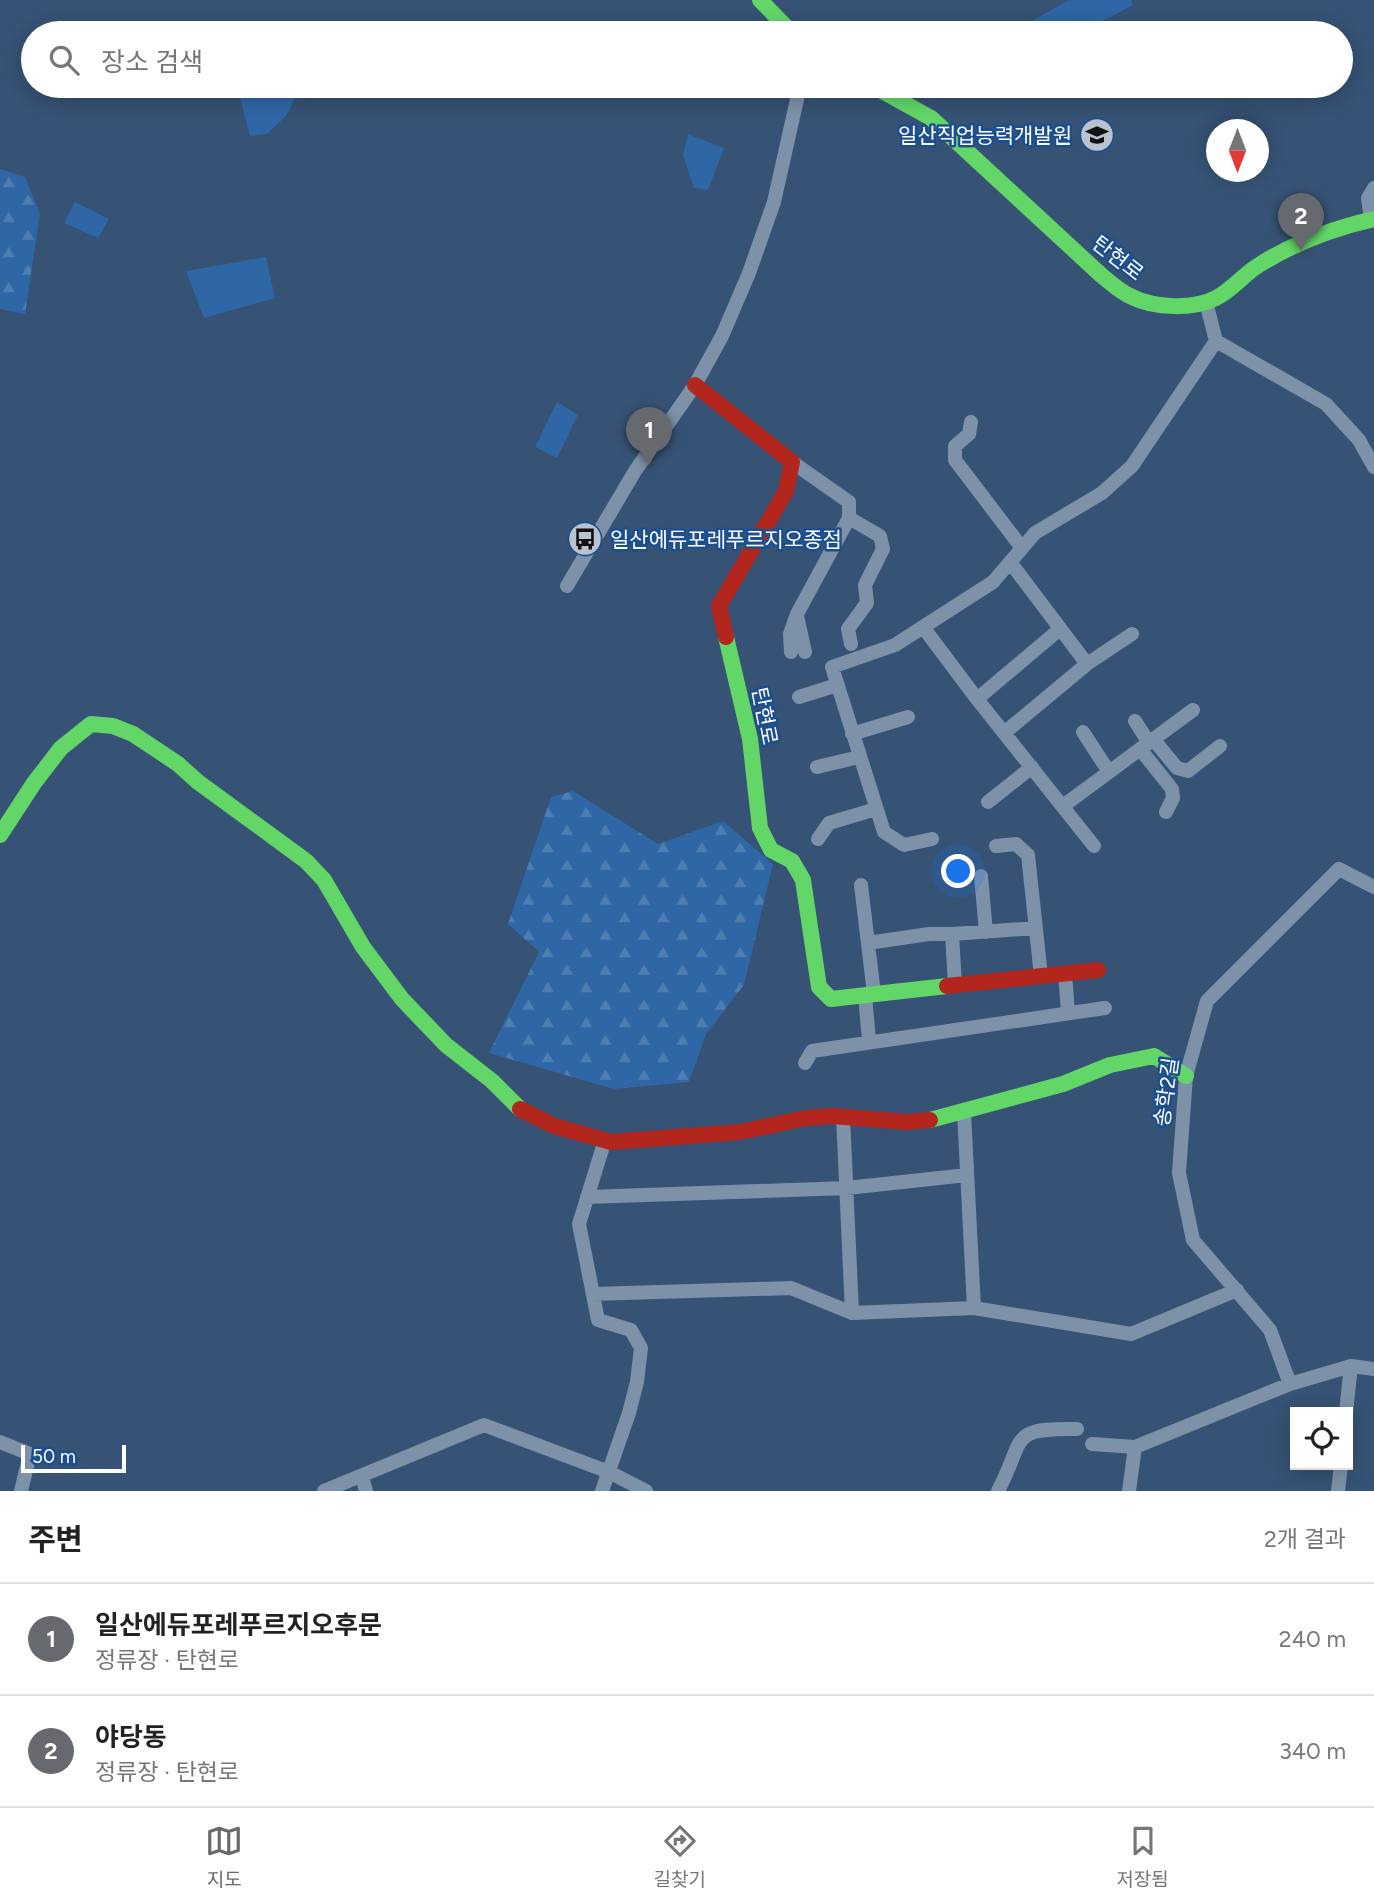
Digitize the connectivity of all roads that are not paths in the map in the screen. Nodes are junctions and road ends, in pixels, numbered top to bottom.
1 (760, 0) edge
2 (780, 21) edge
3 (797, 98) edge
4 (894, 98) edge
5 (1374, 188) edge
6 (1373, 220) edge
7 (1206, 302) junction
8 (1216, 341) junction
9 (695, 385) junction
10 (971, 422) dead end
11 (792, 461) junction
12 (1374, 467) edge
13 (849, 518) junction
14 (1022, 548) junction
15 (1010, 562) junction
16 (567, 586) dead end
17 (923, 627) junction
18 (1060, 629) junction
19 (1132, 634) dead end
20 (851, 644) dead end
21 (798, 652) dead end
22 (1087, 664) junction
23 (837, 685) junction
24 (799, 697) dead end
25 (977, 699) junction
26 (1193, 710) dead end
27 (908, 717) dead end
28 (1135, 721) dead end
29 (1083, 732) dead end
30 (1004, 733) junction
31 (852, 734) junction
32 (1147, 744) junction
33 (1220, 746) dead end
34 (859, 757) junction
35 (817, 767) dead end
36 (1032, 767) junction
37 (1109, 772) junction
38 (988, 802) dead end
39 (1063, 806) junction
40 (876, 808) junction
41 (1166, 812) dead end
42 (0, 835) edge
43 (818, 839) dead end
44 (932, 839) dead end
45 (996, 846) dead end
46 (1094, 846) dead end
47 (981, 876) dead end
48 (861, 885) dead end
49 (1374, 887) edge
50 (1037, 928) junction
51 (986, 932) junction
52 (956, 934) junction
53 (868, 943) junction
54 (1098, 970) dead end
55 (1065, 974) junction
56 (1041, 976) junction
57 (955, 985) junction
58 (870, 995) junction
59 (1105, 1008) dead end
60 (1068, 1013) junction
61 (869, 1041) junction
62 (805, 1063) dead end
63 (1186, 1076) junction
64 (964, 1112) junction
65 (843, 1116) junction
66 (604, 1140) junction
67 (967, 1175) junction
68 (846, 1188) junction
69 (587, 1197) junction
70 (1237, 1290) junction
71 (593, 1294) junction
72 (974, 1308) junction
73 (852, 1313) junction
74 (1351, 1366) junction
75 (1374, 1369) edge
76 (1290, 1384) junction
77 (1347, 1407) edge
78 (1077, 1429) dead end
79 (0, 1442) edge
80 (1092, 1444) dead end
81 (1135, 1447) junction
82 (1340, 1470) edge
83 (609, 1472) junction
84 (362, 1476) junction
85 (21, 1491) edge
86 (324, 1491) edge
87 (366, 1491) edge
88 (602, 1491) edge
89 (646, 1491) edge
90 (999, 1491) edge
91 (1129, 1491) edge
92 (1338, 1491) edge

1 - 2 street
3 - 9 street
4 - 7 street, 탄현로
5 - 6 street
6 - 7 street, 탄현로
7 - 8 street
8 - 12 street
8 - 14 street
9 - 11 street
9 - 16 street
10 - 14 street
11 - 13 street
11 - 58 street, 탄현로
13 - 20 street
13 - 21 street
14 - 15 street
15 - 17 street
15 - 18 street
17 - 23 street
17 - 25 street
18 - 22 street
18 - 25 street
19 - 22 street
22 - 30 street
23 - 24 street
23 - 31 street
25 - 30 street
26 - 32 street
27 - 31 street
28 - 32 street
29 - 37 street
30 - 36 street
31 - 34 street
32 - 33 street
32 - 37 street
32 - 41 street
34 - 35 street
34 - 40 street
36 - 38 street
36 - 39 street
37 - 39 street
39 - 46 street
40 - 43 street
40 - 44 street
42 - 66 street
45 - 50 street
47 - 51 street
48 - 53 street
49 - 63 street, 송학2길
50 - 51 street
50 - 56 street
51 - 52 street
52 - 53 street
52 - 57 street
53 - 58 street
54 - 55 street
55 - 56 street
55 - 60 street
56 - 57 street
57 - 58 street
58 - 61 street
59 - 60 street
60 - 61 street
61 - 62 street
63 - 64 street
63 - 70 street, 송학2길
64 - 65 street
64 - 67 street
65 - 66 street
65 - 68 street
66 - 69 street
67 - 68 street
67 - 72 street
68 - 69 street
68 - 73 street
69 - 71 street
70 - 72 street
70 - 76 street, 송학2길
71 - 73 street
71 - 83 street
72 - 73 street
74 - 75 street
74 - 76 street
74 - 77 street
76 - 81 street
78 - 90 street
79 - 85 street
80 - 81 street
81 - 91 street
82 - 92 street
83 - 84 street
83 - 88 street
83 - 89 street
84 - 86 street
84 - 87 street

